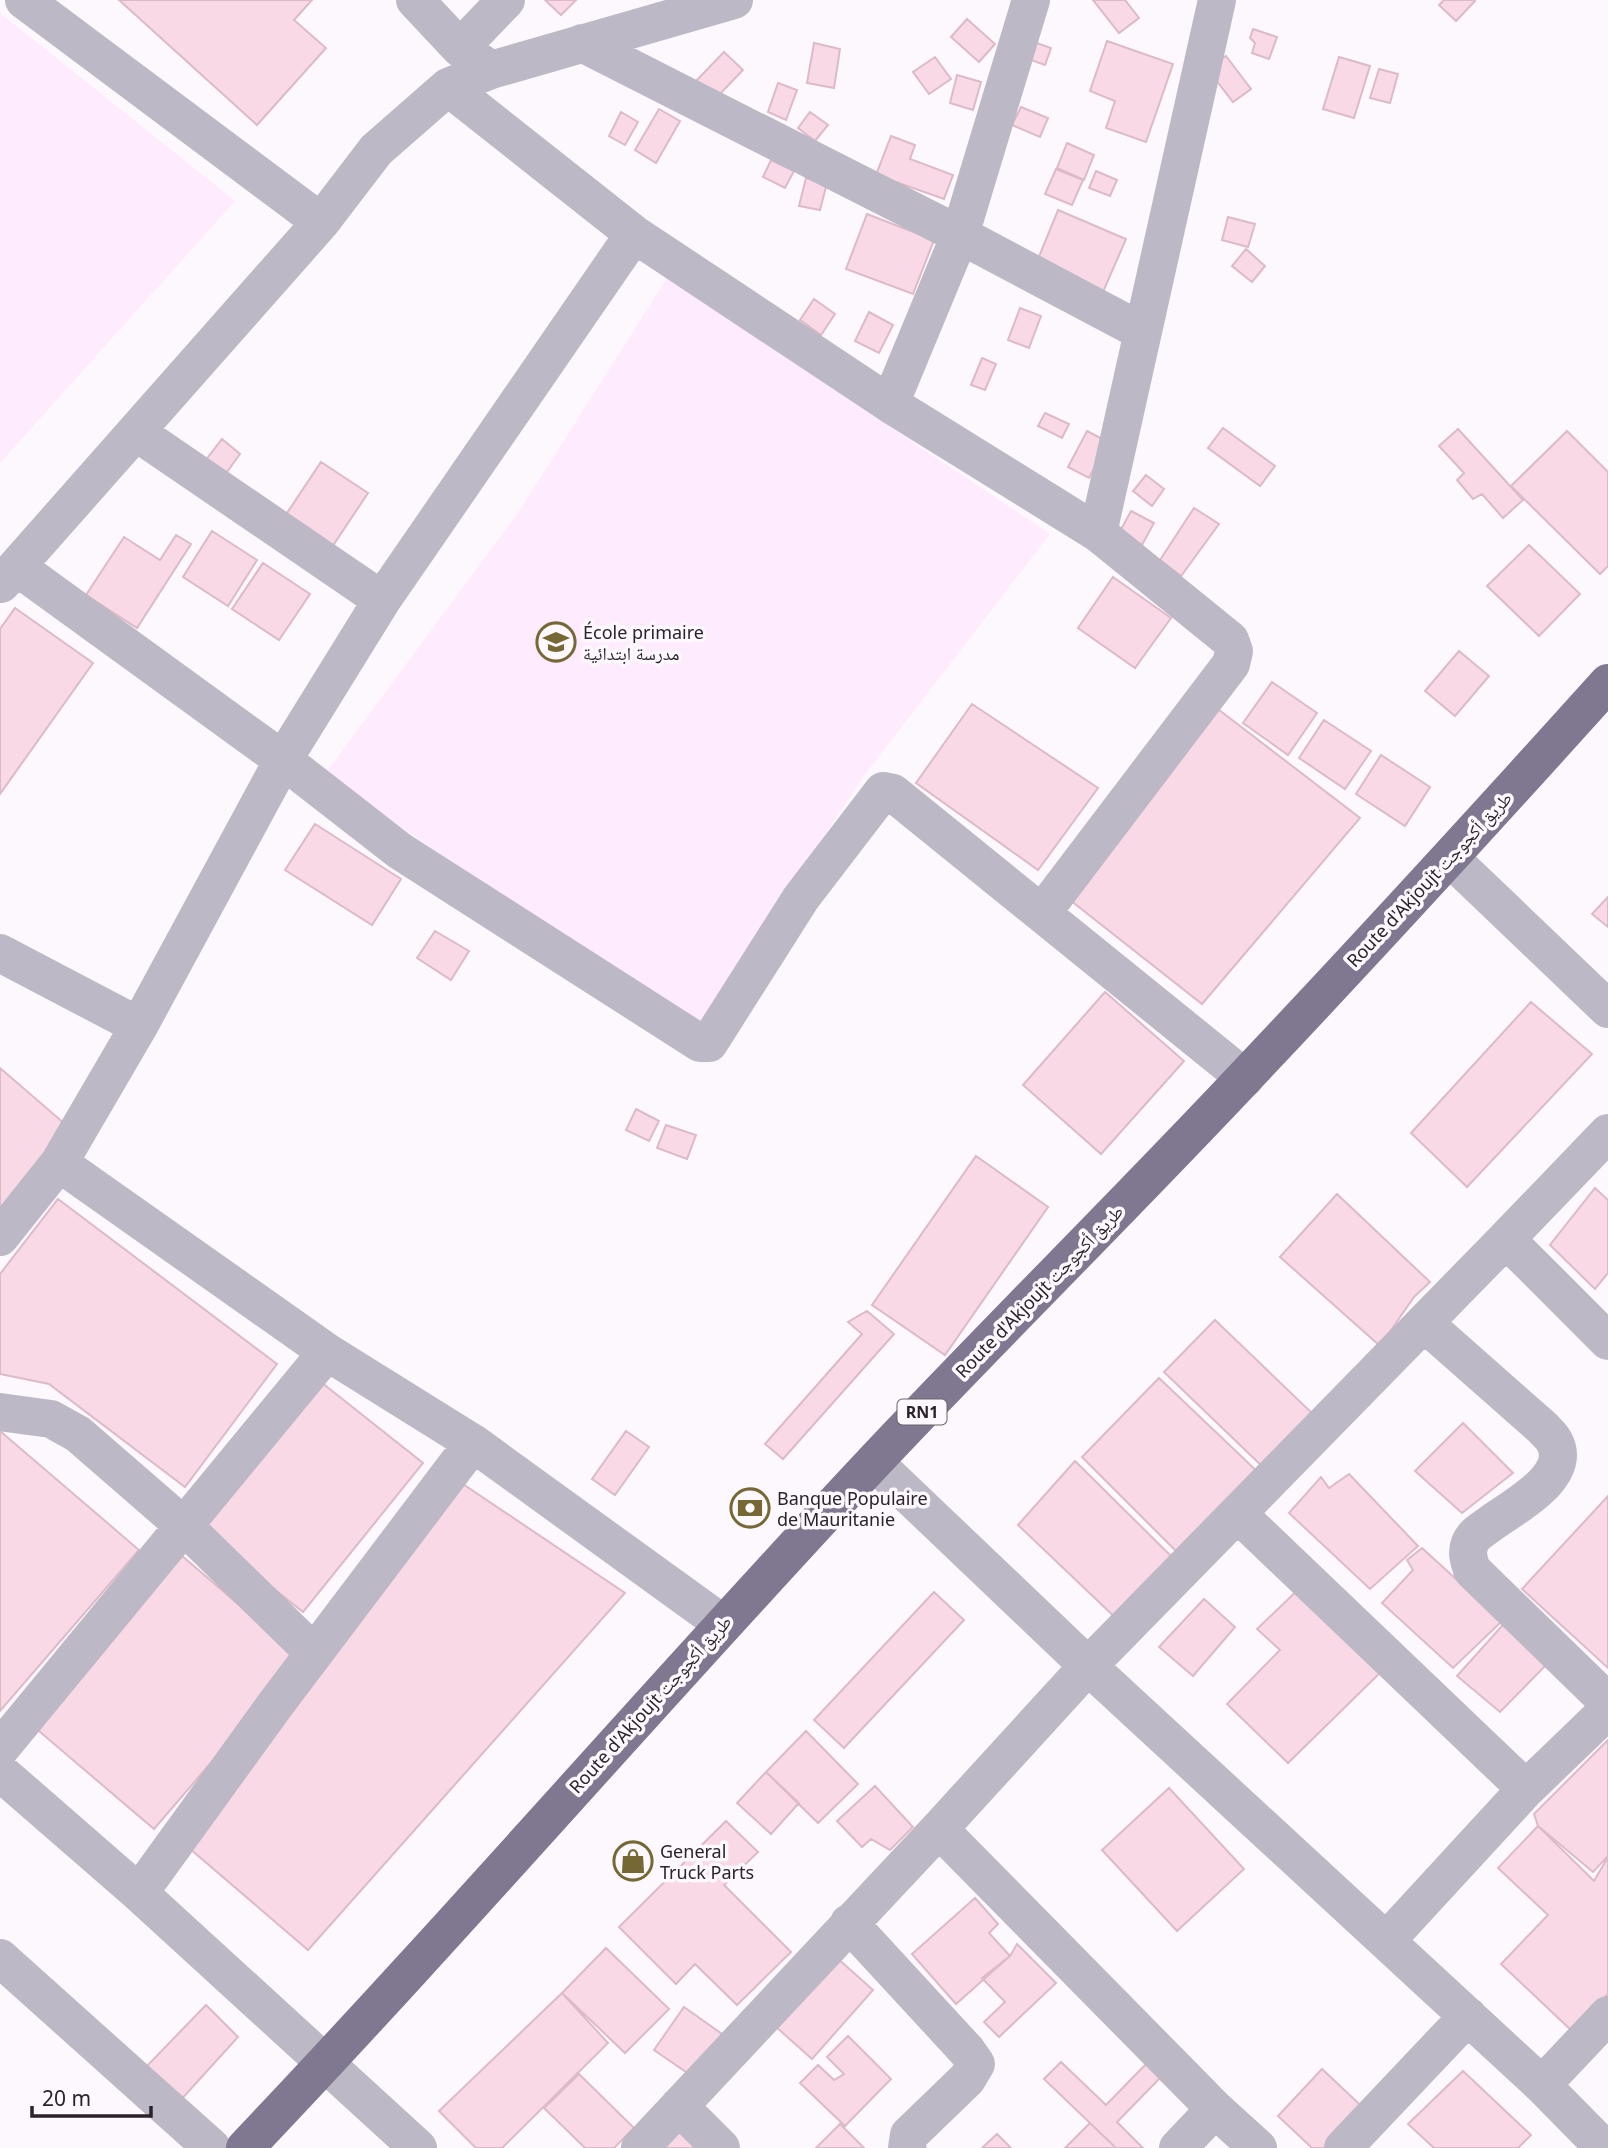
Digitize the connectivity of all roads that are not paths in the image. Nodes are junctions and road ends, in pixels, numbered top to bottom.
1 (24, 0) edge
2 (415, 0) edge
3 (506, 0) edge
4 (734, 0) edge
5 (1031, 0) edge
6 (1217, 0) edge
7 (582, 43) junction
8 (460, 48) junction
9 (491, 70) junction
10 (449, 87) junction
11 (321, 222) junction
12 (634, 234) junction
13 (960, 235) junction
14 (1143, 332) junction
15 (890, 404) junction
16 (136, 432) junction
17 (1098, 533) junction
18 (8, 576) edge
19 (382, 600) junction
20 (1608, 683) edge
21 (282, 760) junction
22 (1450, 858) junction
23 (1042, 913) junction
24 (0, 953) edge
25 (1608, 1009) edge
26 (139, 1026) junction
27 (1245, 1078) junction
28 (1608, 1133) edge
29 (59, 1163) junction
30 (0, 1237) edge
31 (1506, 1239) junction
32 (1424, 1323) junction
33 (1608, 1341) edge
34 (327, 1352) junction
35 (0, 1412) edge
36 (473, 1443) junction
37 (874, 1462) junction
38 (1238, 1514) junction
39 (184, 1526) junction
40 (723, 1624) junction
41 (314, 1653) junction
42 (1088, 1666) junction
43 (1608, 1702) edge
44 (1608, 1710) edge
45 (0, 1749) edge
46 (0, 1772) edge
47 (1526, 1789) junction
48 (939, 1829) junction
49 (139, 1893) junction
50 (849, 1923) junction
51 (1387, 1940) junction
52 (0, 1958) edge
53 (1608, 2015) edge
54 (1468, 2016) junction
55 (325, 2064) junction
56 (1542, 2085) junction
57 (678, 2106) junction
58 (1215, 2109) junction
59 (212, 2148) edge
60 (245, 2148) edge
61 (418, 2148) edge
62 (640, 2148) edge
63 (721, 2148) edge
64 (907, 2148) edge
65 (1178, 2148) edge
66 (1258, 2148) edge
67 (1343, 2148) edge
68 (1604, 2148) edge

1 - 11 street
2 - 8 street
3 - 8 street
4 - 7 street
5 - 13 street
6 - 14 street
7 - 9 street
7 - 13 street
8 - 9 street
9 - 10 street
10 - 11 street
10 - 12 street
11 - 16 street
12 - 15 street
12 - 19 street
13 - 14 street
13 - 15 street
14 - 17 street
15 - 17 street
16 - 18 street
16 - 19 street
17 - 23 street
18 - 21 street
19 - 21 street
20 - 22 highway, Route d'Akjoujt طريق أكجوجت / RN1
21 - 23 street
21 - 26 street
22 - 25 street
22 - 27 highway, Route d'Akjoujt طريق أكجوجت / RN1
23 - 27 street
24 - 26 street
26 - 29 street
27 - 37 highway, Route d'Akjoujt طريق أكجوجت / RN1
28 - 31 street
29 - 30 street
29 - 34 street
31 - 32 street
31 - 33 street
32 - 38 street
32 - 43 street
34 - 36 street
34 - 39 street
35 - 39 street
36 - 40 street
36 - 41 street
37 - 40 highway, Route d'Akjoujt طريق أكجوجت / RN1
37 - 42 street
38 - 42 street
38 - 47 street
39 - 41 street
39 - 45 street
40 - 55 highway, Route d'Akjoujt طريق أكجوجت / RN1
41 - 49 street
42 - 48 street
42 - 51 street
44 - 47 street
46 - 49 street
47 - 51 street
48 - 50 street
48 - 58 street
49 - 55 street
50 - 57 street
50 - 64 street
51 - 54 street
52 - 59 street
53 - 56 street
54 - 56 street
54 - 67 street
55 - 60 highway, Route d'Akjoujt طريق أكجوجت / RN1
55 - 61 street
56 - 68 street
57 - 62 street
57 - 63 street
58 - 65 street
58 - 66 street

